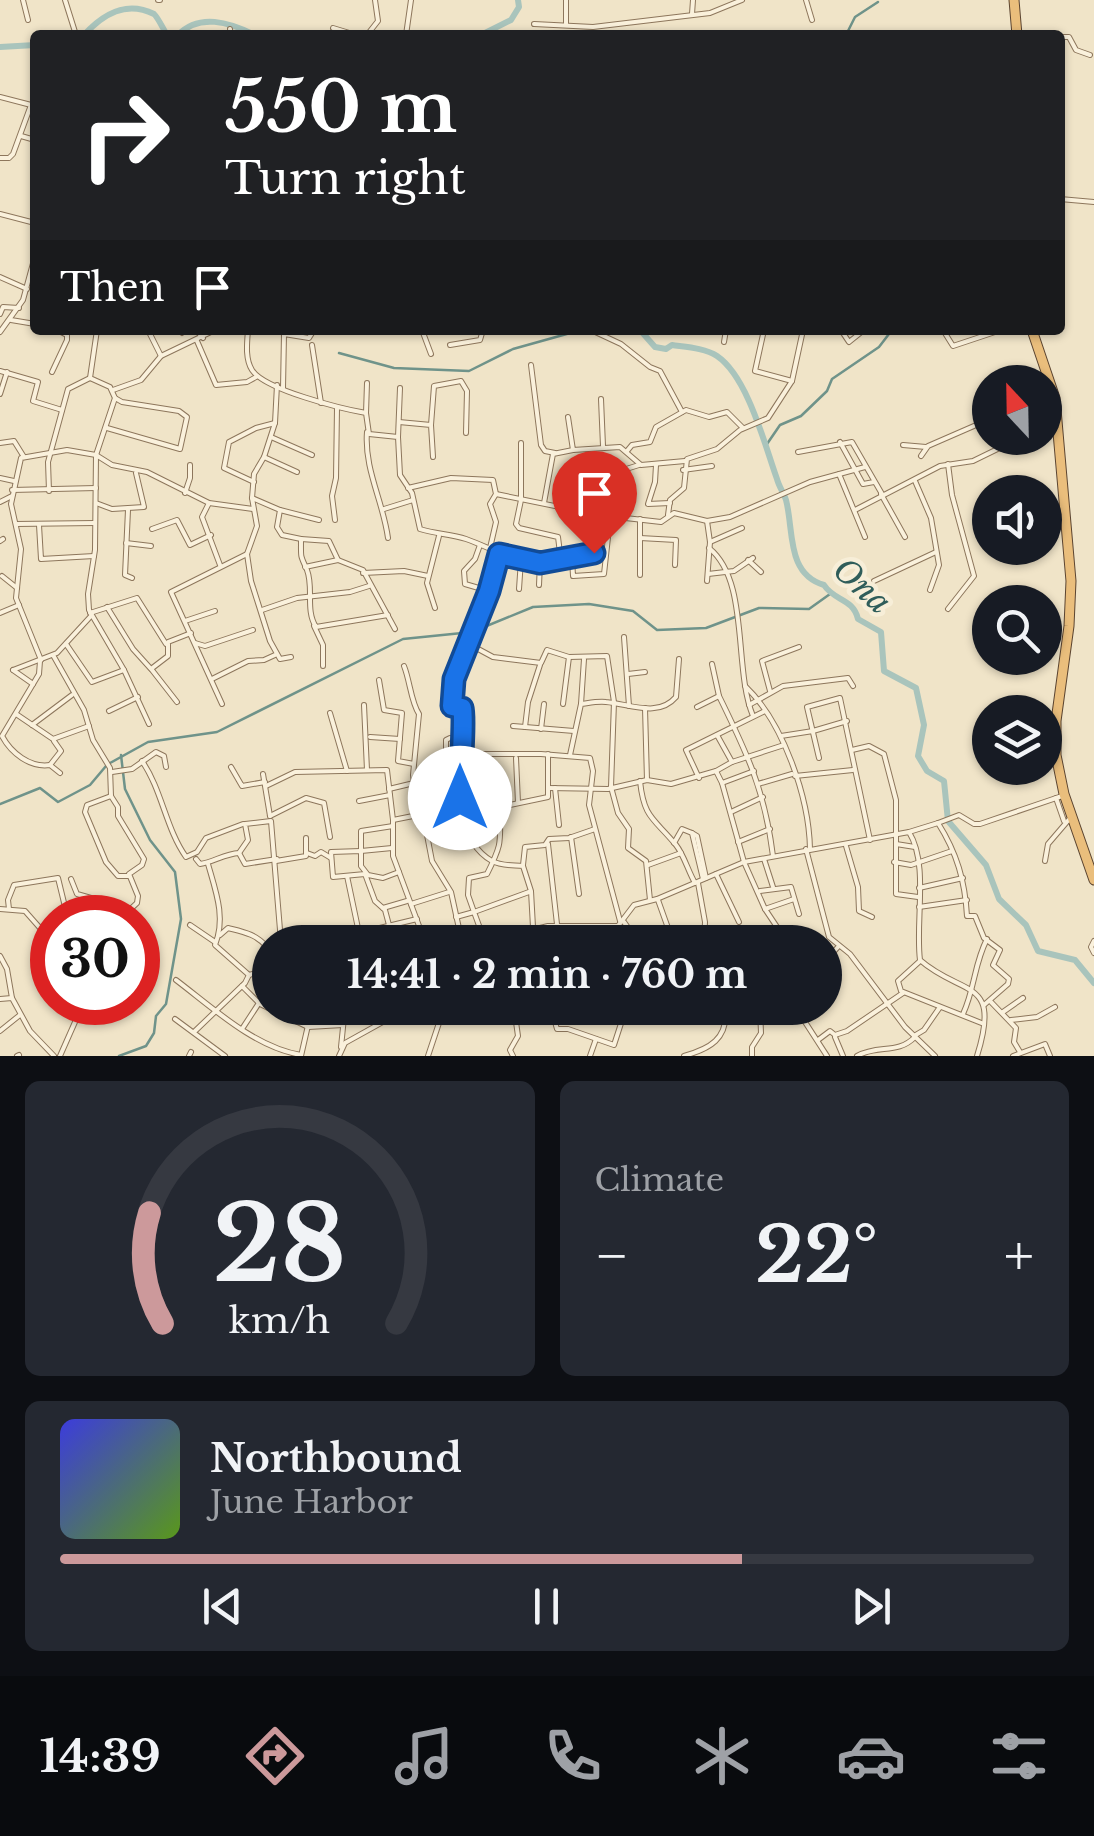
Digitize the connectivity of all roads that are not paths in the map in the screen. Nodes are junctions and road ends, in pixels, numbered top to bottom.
1 (23, 0) edge
2 (65, 0) edge
3 (376, 0) edge
4 (566, 0) edge
5 (693, 0) edge
6 (742, 0) edge
7 (806, 0) edge
8 (1014, 0) edge
9 (408, 1) edge
10 (692, 14) junction
11 (28, 20) dead end
12 (812, 20) dead end
13 (534, 24) dead end
14 (566, 26) junction
15 (581, 27) junction
16 (334, 28) dead end
17 (74, 30) edge
18 (340, 30) edge
19 (371, 30) edge
20 (406, 30) edge
21 (582, 30) edge
22 (1017, 30) edge
23 (1065, 37) edge
24 (1090, 56) dead end
25 (0, 97) edge
26 (30, 105) edge
27 (30, 113) edge
28 (20, 136) junction
29 (30, 139) edge
30 (0, 158) edge
31 (1065, 200) edge
32 (1094, 202) edge
33 (0, 214) edge
34 (30, 222) edge
35 (0, 277) edge
36 (30, 277) edge
37 (27, 289) junction
38 (19, 308) junction
39 (0, 314) edge
40 (11, 320) junction
41 (30, 323) edge
42 (0, 332) edge
43 (67, 335) edge
44 (97, 335) edge
45 (150, 335) edge
46 (198, 335) edge
47 (207, 335) edge
48 (248, 335) edge
49 (284, 335) edge
50 (424, 335) edge
51 (482, 335) edge
52 (601, 335) edge
53 (725, 335) edge
54 (763, 335) edge
55 (802, 335) edge
56 (947, 335) edge
57 (986, 335) edge
58 (1034, 335) edge
59 (200, 339) junction
60 (724, 342) dead end
61 (312, 345) dead end
62 (450, 346) dead end
63 (431, 354) dead end
64 (161, 356) junction
65 (531, 364) dead end
66 (1046, 365) edge
67 (0, 370) edge
68 (7, 372) junction
69 (52, 372) dead end
70 (258, 376) junction
71 (90, 378) junction
72 (792, 381) junction
73 (366, 383) dead end
74 (280, 386) junction
75 (400, 388) dead end
76 (114, 390) junction
77 (0, 394) edge
78 (115, 398) junction
79 (601, 399) dead end
80 (321, 402) junction
81 (337, 408) junction
82 (64, 410) junction
83 (682, 412) junction
84 (366, 413) junction
85 (568, 418) dead end
86 (398, 422) junction
87 (275, 423) junction
88 (431, 425) junction
89 (972, 427) edge
90 (105, 428) junction
91 (745, 428) junction
92 (367, 432) junction
93 (466, 433) dead end
94 (271, 437) junction
95 (398, 437) junction
96 (840, 442) junction
97 (0, 443) edge
98 (521, 443) dead end
99 (903, 445) dead end
100 (603, 446) junction
101 (926, 447) junction
102 (573, 450) junction
103 (627, 451) junction
104 (798, 452) dead end
105 (555, 453) junction
106 (50, 454) junction
107 (96, 454) junction
108 (312, 455) dead end
109 (985, 455) edge
110 (1062, 455) edge
111 (264, 456) junction
112 (921, 456) dead end
113 (21, 457) junction
114 (433, 457) dead end
115 (685, 461) junction
116 (948, 464) junction
117 (190, 465) dead end
118 (641, 465) junction
119 (656, 465) junction
120 (712, 466) dead end
121 (866, 467) junction
122 (684, 470) junction
123 (135, 472) junction
124 (297, 472) dead end
125 (856, 472) junction
126 (839, 474) junction
127 (0, 478) edge
128 (567, 479) dead end
129 (14, 481) junction
130 (915, 481) junction
131 (254, 482) junction
132 (874, 482) junction
133 (96, 488) junction
134 (408, 488) junction
135 (49, 490) junction
136 (12, 493) junction
137 (185, 494) junction
138 (496, 494) junction
139 (882, 494) junction
140 (252, 498) junction
141 (414, 500) junction
142 (521, 500) junction
143 (0, 502) edge
144 (96, 503) junction
145 (209, 503) junction
146 (544, 503) junction
147 (670, 503) junction
148 (253, 509) junction
149 (384, 509) junction
150 (128, 510) junction
151 (280, 510) junction
152 (855, 510) junction
153 (671, 514) junction
154 (610, 517) junction
155 (640, 519) junction
156 (319, 520) dead end
157 (335, 520) dead end
158 (707, 520) junction
159 (95, 522) junction
160 (14, 525) junction
161 (39, 525) junction
162 (742, 528) dead end
163 (152, 529) dead end
164 (439, 535) junction
165 (210, 536) junction
166 (905, 537) dead end
167 (388, 538) dead end
168 (640, 538) junction
169 (865, 538) dead end
170 (301, 539) junction
171 (126, 543) junction
172 (480, 545) junction
173 (709, 545) junction
174 (151, 546) dead end
175 (489, 549) junction
176 (605, 552) junction
177 (936, 552) junction
178 (247, 554) junction
179 (499, 554) junction
180 (94, 556) junction
181 (572, 558) junction
182 (338, 560) junction
183 (521, 560) junction
184 (561, 561) junction
185 (540, 563) junction
186 (675, 565) dead end
187 (220, 566) junction
188 (305, 567) junction
189 (726, 571) junction
190 (19, 572) junction
191 (761, 572) dead end
192 (364, 573) junction
193 (708, 574) junction
194 (640, 575) dead end
195 (1, 576) edge
196 (428, 576) junction
197 (132, 578) dead end
198 (707, 581) dead end
199 (874, 581) dead end
200 (539, 585) dead end
201 (369, 586) junction
202 (17, 588) junction
203 (520, 589) dead end
204 (930, 590) dead end
205 (489, 591) junction
206 (308, 596) junction
207 (19, 605) junction
208 (107, 607) junction
209 (435, 608) dead end
210 (948, 609) dead end
211 (260, 610) junction
212 (215, 611) dead end
213 (0, 613) edge
214 (90, 614) junction
215 (388, 615) junction
216 (185, 622) junction
217 (312, 622) junction
218 (395, 628) dead end
219 (253, 630) dead end
220 (191, 633) junction
221 (624, 637) dead end
222 (196, 643) junction
223 (467, 643) junction
224 (66, 644) junction
225 (167, 646) junction
226 (799, 648) dead end
227 (276, 654) junction
228 (53, 655) junction
229 (292, 657) dead end
230 (569, 657) junction
231 (584, 657) junction
232 (678, 659) dead end
233 (40, 661) junction
234 (541, 663) junction
235 (712, 664) dead end
236 (322, 666) dead end
237 (404, 666) dead end
238 (151, 669) junction
239 (124, 670) junction
240 (645, 672) dead end
241 (628, 674) junction
242 (212, 680) junction
243 (378, 680) dead end
244 (33, 684) junction
245 (744, 686) junction
246 (853, 686) dead end
247 (770, 691) junction
248 (74, 694) junction
249 (1055, 695) edge
250 (718, 696) junction
251 (138, 697) junction
252 (757, 699) junction
253 (176, 702) dead end
254 (222, 704) dead end
255 (364, 704) dead end
256 (544, 704) dead end
257 (563, 704) dead end
258 (582, 704) junction
259 (614, 704) junction
260 (749, 705) junction
261 (630, 706) junction
262 (697, 707) dead end
263 (645, 708) junction
264 (109, 711) dead end
265 (766, 711) junction
266 (330, 713) dead end
267 (16, 714) junction
268 (753, 716) junction
269 (847, 721) junction
270 (148, 724) dead end
271 (32, 725) junction
272 (89, 726) junction
273 (512, 726) dead end
274 (733, 726) junction
275 (525, 727) junction
276 (541, 729) junction
277 (574, 731) junction
278 (812, 731) junction
279 (717, 735) junction
280 (368, 736) junction
281 (780, 736) junction
282 (53, 739) junction
283 (400, 739) junction
284 (460, 743) junction
285 (784, 746) junction
286 (852, 750) junction
287 (460, 754) junction
288 (548, 754) junction
289 (570, 756) junction
290 (747, 756) junction
291 (516, 758) dead end
292 (819, 758) dead end
293 (142, 761) junction
294 (732, 762) junction
295 (414, 764) junction
296 (50, 765) junction
297 (166, 767) dead end
298 (231, 767) dead end
299 (367, 770) junction
300 (852, 770) junction
301 (346, 771) junction
302 (754, 771) junction
303 (112, 772) junction
304 (716, 772) junction
305 (60, 773) dead end
306 (263, 774) dead end
307 (794, 775) junction
308 (698, 778) junction
309 (644, 781) junction
310 (265, 784) junction
311 (414, 784) junction
312 (722, 784) junction
313 (758, 784) junction
314 (1059, 785) edge
315 (446, 786) dead end
316 (552, 788) junction
317 (590, 788) junction
318 (611, 788) junction
319 (389, 792) junction
320 (111, 796) junction
321 (1061, 796) junction
322 (763, 797) junction
323 (359, 800) dead end
324 (518, 803) junction
325 (731, 812) junction
326 (418, 814) junction
327 (270, 818) junction
328 (1068, 819) junction
329 (393, 823) junction
330 (938, 823) junction
331 (245, 824) junction
332 (558, 825) dead end
333 (596, 829) junction
334 (770, 829) junction
335 (909, 832) junction
336 (897, 834) junction
337 (330, 837) dead end
338 (571, 837) junction
339 (306, 838) dead end
340 (870, 840) junction
341 (738, 842) junction
342 (674, 843) junction
343 (548, 844) junction
344 (896, 844) junction
345 (846, 846) junction
346 (916, 847) junction
347 (392, 848) junction
348 (808, 849) junction
349 (954, 850) junction
350 (361, 851) junction
351 (239, 853) junction
352 (306, 853) junction
353 (681, 853) junction
354 (774, 856) junction
355 (332, 858) junction
356 (764, 858) junction
357 (196, 859) dead end
358 (276, 860) junction
359 (1045, 861) dead end
360 (744, 862) junction
361 (894, 862) junction
362 (918, 862) junction
363 (208, 863) junction
364 (494, 863) junction
365 (646, 865) junction
366 (523, 866) junction
367 (399, 872) junction
368 (366, 874) junction
369 (716, 874) junction
370 (130, 876) junction
371 (347, 876) junction
372 (964, 878) junction
373 (71, 879) dead end
374 (700, 880) junction
375 (1094, 880) edge
376 (773, 888) junction
377 (918, 888) junction
378 (531, 891) junction
379 (451, 892) junction
380 (759, 892) junction
381 (579, 894) dead end
382 (62, 895) edge
383 (81, 895) edge
384 (136, 895) edge
385 (918, 897) junction
386 (657, 899) junction
387 (794, 899) junction
388 (650, 900) junction
389 (968, 900) junction
390 (410, 902) junction
391 (919, 907) junction
392 (383, 908) junction
393 (0, 909) edge
394 (9, 909) junction
395 (765, 909) junction
396 (474, 912) junction
397 (799, 914) dead end
398 (30, 916) edge
399 (456, 916) junction
400 (872, 917) dead end
401 (417, 920) junction
402 (622, 922) junction
403 (739, 922) dead end
404 (281, 925) edge
405 (357, 925) edge
406 (388, 925) joint
407 (419, 925) edge
408 (458, 925) edge
409 (478, 925) edge
410 (530, 925) edge
411 (557, 925) edge
412 (573, 925) edge
413 (624, 925) edge
414 (667, 925) edge
415 (704, 925) edge
416 (775, 925) edge
417 (825, 925) edge
418 (190, 926) dead end
419 (220, 935) junction
420 (252, 935) edge
421 (987, 939) junction
422 (1094, 941) edge
423 (215, 942) junction
424 (842, 947) edge
425 (1094, 953) edge
426 (0, 956) edge
427 (920, 960) junction
428 (249, 975) junction
429 (252, 975) edge
430 (176, 980) dead end
431 (242, 986) junction
432 (974, 990) junction
433 (904, 992) junction
434 (252, 995) edge
435 (12, 998) junction
436 (1024, 998) dead end
437 (0, 999) edge
438 (991, 1002) junction
439 (890, 1004) junction
440 (984, 1005) junction
441 (940, 1006) junction
442 (1054, 1007) dead end
443 (216, 1010) junction
444 (1003, 1012) junction
445 (252, 1013) edge
446 (962, 1014) junction
447 (20, 1015) junction
448 (175, 1020) dead end
449 (1011, 1020) junction
450 (984, 1024) junction
451 (73, 1025) edge
452 (304, 1025) edge
453 (331, 1025) edge
454 (343, 1025) edge
455 (380, 1025) edge
456 (438, 1025) edge
457 (517, 1025) edge
458 (556, 1025) edge
459 (620, 1025) edge
460 (725, 1025) edge
461 (761, 1025) edge
462 (808, 1025) edge
463 (308, 1027) junction
464 (242, 1029) junction
465 (0, 1031) edge
466 (194, 1032) junction
467 (835, 1035) junction
468 (914, 1037) junction
469 (596, 1038) junction
470 (818, 1040) junction
471 (341, 1048) junction
472 (1020, 1052) junction
473 (301, 1055) edge
474 (57, 1056) edge
475 (224, 1056) edge
476 (339, 1056) edge
477 (428, 1056) edge
478 (512, 1056) edge
479 (590, 1056) edge
480 (684, 1056) edge
481 (752, 1056) edge
482 (827, 1056) edge
483 (843, 1056) edge
484 (856, 1056) edge
485 (935, 1056) edge
486 (978, 1056) edge
487 (1013, 1056) edge
488 (1050, 1056) edge

1 - 11 street
2 - 17 street
3 - 19 street
4 - 14 street
5 - 10 street
6 - 10 street
7 - 12 street
8 - 22 highway
9 - 20 street
10 - 15 street
13 - 14 street
14 - 15 street
15 - 21 street
16 - 18 street
23 - 24 street
25 - 26 street
27 - 28 street
28 - 29 street
28 - 30 street
31 - 32 street
33 - 34 street
35 - 37 street
36 - 37 street
37 - 38 street
38 - 39 street
38 - 40 street
40 - 41 street
40 - 42 street
43 - 69 street
44 - 71 street
45 - 64 street
46 - 59 street
47 - 59 street
48 - 70 street
49 - 74 street
50 - 63 street
51 - 62 street
52 - 83 street
53 - 60 street
54 - 72 street
55 - 72 street
56 - 57 street
58 - 66 highway
59 - 64 street
59 - 70 street
61 - 80 street
64 - 76 street
65 - 105 street
67 - 68 street
68 - 77 street
68 - 82 street
70 - 74 street
71 - 76 street
71 - 82 street
72 - 91 street
73 - 84 street
74 - 80 street
74 - 87 street
75 - 86 street
76 - 78 street
78 - 90 street
78 - 90 street
79 - 100 street
80 - 81 street
81 - 84 street
81 - 157 street
82 - 106 street
83 - 91 street
83 - 103 street
84 - 92 street
85 - 102 street
86 - 88 street
86 - 95 street
87 - 94 street
87 - 131 street
88 - 93 street
88 - 114 street
89 - 101 street
90 - 107 street
91 - 115 street
92 - 95 street
92 - 149 street
94 - 108 street
94 - 111 street
95 - 134 street
96 - 104 street
96 - 121 street
96 - 125 street
97 - 113 street
98 - 142 street
99 - 101 street
100 - 102 street
100 - 103 street
101 - 112 street
102 - 105 street
103 - 118 street
105 - 146 street
106 - 107 street
106 - 113 street
106 - 135 street
107 - 123 street
107 - 133 street
109 - 116 street
110 - 249 highway
111 - 124 street
111 - 131 street
113 - 129 street
115 - 119 street
115 - 122 street
116 - 130 street
116 - 210 street
117 - 137 street
118 - 119 street
118 - 128 street
119 - 147 street
120 - 122 street
121 - 125 street
121 - 132 street
122 - 147 street
123 - 137 street
123 - 150 street
125 - 126 street
125 - 132 street
126 - 152 street
126 - 158 street
127 - 129 street
129 - 136 street
130 - 139 street
130 - 177 street
131 - 140 street
132 - 139 street
133 - 135 street
133 - 144 street
134 - 138 street
134 - 141 street
135 - 136 street
136 - 143 street
136 - 160 street
137 - 145 street
138 - 142 street
138 - 175 street
139 - 152 street
139 - 166 street
140 - 148 street
140 - 151 street
141 - 149 street
141 - 164 street
142 - 146 street
142 - 184 street
144 - 150 street
144 - 159 street
145 - 148 street
145 - 165 street
146 - 154 street
147 - 153 street
148 - 178 street
149 - 167 street
150 - 171 street
151 - 156 street
151 - 170 street
152 - 169 street
153 - 155 street
153 - 158 street
154 - 155 street
154 - 176 street
155 - 168 street
158 - 173 street
159 - 161 street
159 - 180 street
160 - 161 street
160 - 190 street
161 - 180 street
162 - 173 street
163 - 165 street
164 - 172 street
164 - 196 street
165 - 187 street
168 - 186 street
168 - 194 street
170 - 182 street
170 - 188 street
171 - 174 street
171 - 197 street
172 - 175 street
172 - 205 street
173 - 189 street
173 - 193 street
175 - 179 street
176 - 181 street
176 - 181 street
177 - 199 street
177 - 204 street
178 - 187 street
178 - 211 street
179 - 183 street
179 - 205 street
180 - 214 street
181 - 184 street
182 - 188 street
182 - 192 street
183 - 185 street
183 - 203 street
184 - 185 street
185 - 200 street
187 - 216 street
188 - 206 street
189 - 191 street
189 - 193 street
189 - 245 street
190 - 195 street
190 - 202 street
192 - 196 street
192 - 201 street
193 - 198 street
195 - 202 street
196 - 209 street
201 - 206 street
201 - 215 street
202 - 207 street
205 - 223 street
206 - 211 street
206 - 217 street
207 - 213 street
207 - 233 street
208 - 214 street
208 - 225 street
208 - 238 street
211 - 227 street
212 - 216 street
214 - 224 street
214 - 239 street
215 - 217 street
215 - 218 street
216 - 220 street
217 - 236 street
219 - 222 street
220 - 222 street
220 - 225 street
221 - 241 street
222 - 242 street
223 - 234 street
223 - 284 street
224 - 228 street
224 - 239 street
225 - 238 street
226 - 247 street
227 - 229 street
227 - 242 street
228 - 233 street
228 - 248 street
230 - 231 street
230 - 234 street
230 - 257 street
231 - 258 street
231 - 259 street
232 - 263 street
233 - 244 street
233 - 244 street
234 - 275 street
235 - 250 street
237 - 295 street
238 - 253 street
239 - 251 street
240 - 241 street
241 - 261 street
242 - 254 street
243 - 283 street
244 - 267 street
245 - 252 street
245 - 260 street
246 - 247 street
247 - 252 street
248 - 271 street
248 - 272 street
250 - 262 street
250 - 274 street
251 - 264 street
251 - 270 street
252 - 260 street
252 - 265 street
255 - 280 street
256 - 276 street
258 - 259 street
258 - 277 street
259 - 261 street
259 - 318 street
260 - 268 street
261 - 263 street
263 - 309 street
265 - 268 street
265 - 281 street
266 - 301 street
267 - 271 street
267 - 296 street
268 - 274 street
269 - 278 street
269 - 278 street
269 - 286 street
271 - 282 street
272 - 282 street
272 - 303 street
273 - 275 street
274 - 279 street
274 - 290 street
275 - 276 street
276 - 277 street
277 - 289 street
278 - 281 street
278 - 292 street
279 - 294 street
279 - 308 street
280 - 283 street
280 - 299 street
281 - 285 street
282 - 296 street
283 - 295 street
284 - 287 street
284 - 315 street
285 - 290 street
285 - 307 street
286 - 300 street
286 - 336 street
287 - 288 street
287 - 364 street
288 - 289 street
288 - 316 street
289 - 317 street
290 - 294 street
290 - 302 street
291 - 324 street
293 - 297 street
293 - 303 street
293 - 331 street
294 - 304 street
295 - 311 street
296 - 305 street
298 - 310 street
299 - 301 street
299 - 319 street
300 - 307 street
300 - 340 street
301 - 310 street
302 - 312 street
302 - 313 street
303 - 320 street
304 - 308 street
304 - 312 street
306 - 310 street
307 - 313 street
307 - 348 street
308 - 309 street
309 - 318 street
309 - 342 street
310 - 327 street
311 - 319 street
311 - 326 street
312 - 325 street
313 - 322 street
314 - 321 highway
316 - 317 street
316 - 324 street
316 - 332 street
317 - 318 street
317 - 333 street
318 - 365 street
319 - 323 street
319 - 329 street
320 - 370 street
320 - 370 street
321 - 328 highway
321 - 330 street
322 - 325 street
322 - 334 street
324 - 364 street
325 - 341 street
326 - 329 street
326 - 379 street
327 - 331 street
327 - 337 street
327 - 358 street
328 - 359 street
328 - 375 highway
329 - 347 street
329 - 350 street
330 - 335 street
330 - 349 street
331 - 351 street
333 - 338 street
333 - 402 street
334 - 341 street
334 - 354 street
335 - 336 street
335 - 346 street
336 - 340 street
336 - 344 street
338 - 343 street
338 - 381 street
339 - 352 street
340 - 345 street
341 - 360 street
342 - 353 street
342 - 374 street
343 - 366 street
343 - 411 street
344 - 346 street
344 - 361 street
345 - 348 street
345 - 400 street
346 - 362 street
347 - 350 street
347 - 367 street
348 - 354 street
348 - 417 street
349 - 362 street
349 - 372 street
350 - 355 street
350 - 368 street
351 - 358 street
351 - 363 street
352 - 355 street
352 - 358 street
353 - 365 street
353 - 374 street
354 - 356 street
355 - 371 street
356 - 360 street
356 - 376 street
357 - 363 street
358 - 404 street
360 - 369 street
360 - 380 street
361 - 362 street
361 - 385 street
362 - 377 street
363 - 419 street
364 - 366 street
364 - 396 street
365 - 388 street
366 - 378 street
367 - 368 street
367 - 390 street
368 - 371 street
368 - 392 street
369 - 374 street
369 - 403 street
370 - 384 street
371 - 405 street
372 - 377 street
372 - 389 street
373 - 383 street
374 - 386 street
374 - 415 street
376 - 380 street
376 - 387 street
377 - 385 street
378 - 396 street
378 - 410 street
379 - 390 street
379 - 399 street
380 - 395 street
382 - 394 street
385 - 391 street
386 - 388 street
386 - 414 street
387 - 395 street
387 - 397 street
388 - 402 street
389 - 391 street
389 - 421 street
390 - 392 street
390 - 401 street
391 - 427 street
392 - 406 street
393 - 394 street
394 - 398 street
395 - 416 street
396 - 399 street
396 - 409 street
399 - 408 street
401 - 406 street
401 - 407 street
402 - 412 street
402 - 413 street
418 - 423 street
419 - 420 street
419 - 423 street
421 - 432 street
421 - 438 street
422 - 425 street
423 - 428 street
424 - 439 street
426 - 435 street
427 - 432 street
427 - 433 street
428 - 429 street
428 - 431 street
430 - 443 street
431 - 434 street
431 - 443 street
432 - 440 street
432 - 446 street
433 - 439 street
433 - 441 street
435 - 437 street
435 - 447 street
436 - 444 street
438 - 440 street
438 - 444 street
439 - 467 street
439 - 468 street
440 - 450 street
441 - 446 street
441 - 468 street
442 - 449 street
443 - 464 street
443 - 466 street
444 - 449 street
445 - 464 street
446 - 450 street
447 - 465 street
447 - 474 street
448 - 466 street
449 - 472 street
450 - 486 street
451 - 474 street
452 - 463 street
453 - 463 street
454 - 471 street
455 - 471 street
456 - 477 street
457 - 478 street
458 - 469 street
459 - 469 street
460 - 480 street
461 - 481 street
462 - 470 street
463 - 473 street
464 - 473 street
466 - 475 street
467 - 470 street
467 - 483 street
468 - 484 street
468 - 485 street
469 - 479 street
470 - 482 street
471 - 476 street
472 - 487 street
472 - 488 street

